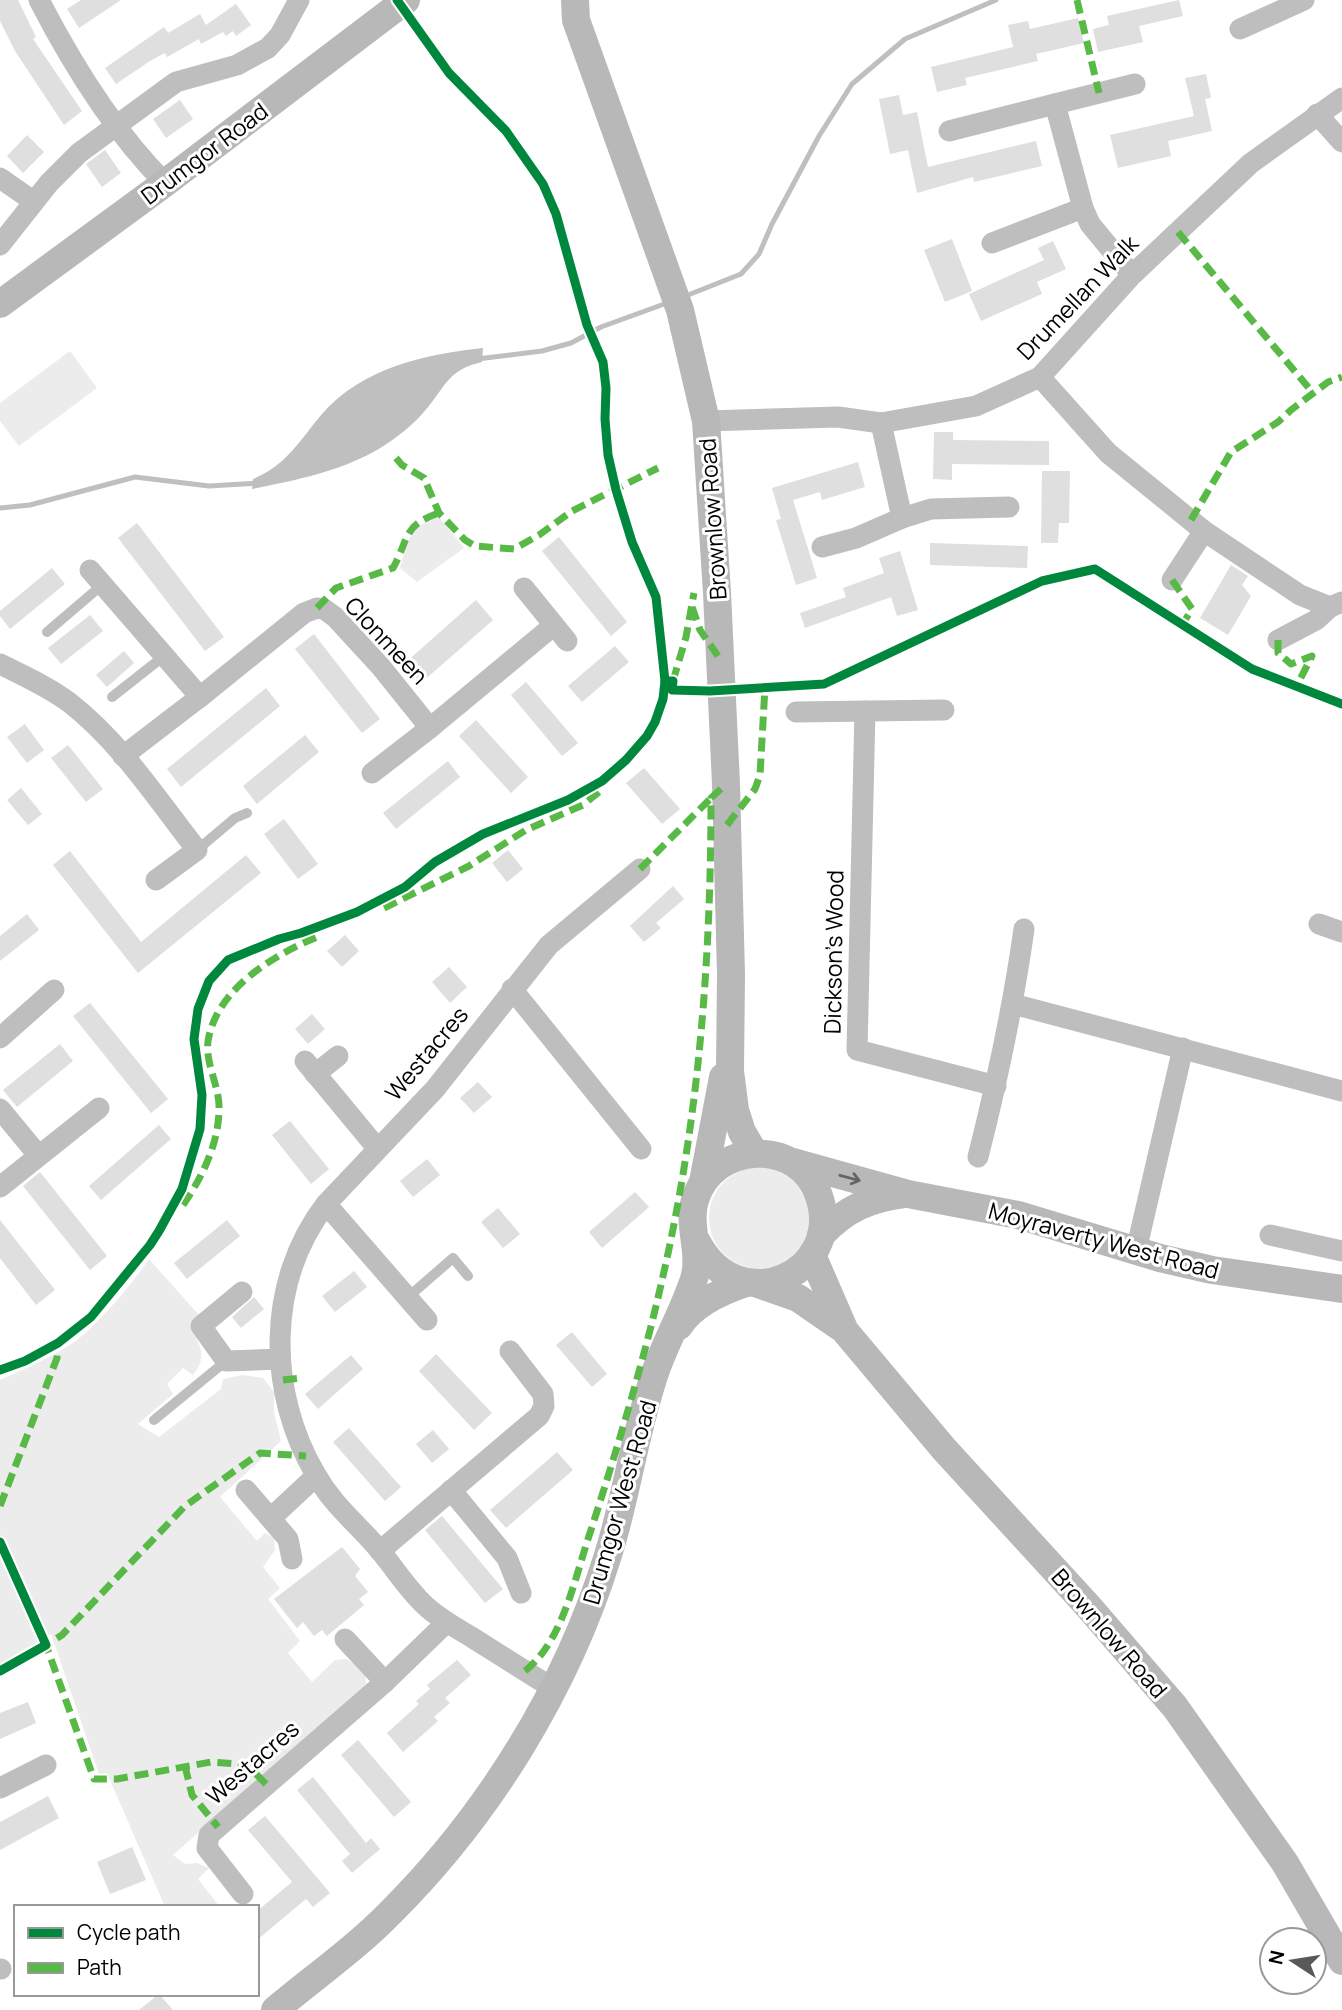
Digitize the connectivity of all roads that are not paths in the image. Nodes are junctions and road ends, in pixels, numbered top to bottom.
1 (39, 0) edge
2 (299, 0) edge
3 (406, 0) edge
4 (1296, 2) edge
5 (570, 7) edge
6 (1240, 29) dead end
7 (1135, 83) dead end
8 (1342, 98) edge
9 (1055, 104) junction
10 (1317, 114) junction
11 (116, 125) junction
12 (949, 131) dead end
13 (1342, 142) edge
14 (0, 178) edge
15 (165, 183) junction
16 (33, 201) junction
17 (1083, 208) junction
18 (992, 243) dead end
19 (0, 245) edge
20 (1132, 275) junction
21 (0, 304) edge
22 (1040, 377) junction
23 (706, 421) junction
24 (881, 423) junction
25 (1009, 507) dead end
26 (902, 518) junction
27 (1204, 531) junction
28 (822, 547) dead end
29 (96, 577) joint
30 (1172, 579) dead end
31 (524, 588) dead end
32 (1336, 605) edge
33 (47, 632) dead end
34 (1278, 640) dead end
35 (164, 656) junction
36 (0, 664) edge
37 (112, 697) dead end
38 (200, 697) junction
39 (944, 710) dead end
40 (865, 711) junction
41 (796, 712) dead end
42 (430, 728) junction
43 (123, 756) junction
44 (372, 773) dead end
45 (247, 813) dead end
46 (197, 849) junction
47 (640, 869) dead end
48 (156, 880) dead end
49 (1319, 924) dead end
50 (1024, 929) dead end
51 (1342, 932) edge
52 (512, 989) junction
53 (54, 990) dead end
54 (1013, 1004) junction
55 (0, 1038) edge
56 (731, 1040) junction
57 (1183, 1048) junction
58 (338, 1056) dead end
59 (996, 1086) junction
60 (1342, 1091) edge
61 (99, 1108) dead end
62 (0, 1109) edge
63 (377, 1148) junction
64 (641, 1149) dead end
65 (754, 1153) junction
66 (38, 1155) junction
67 (978, 1157) dead end
68 (792, 1162) junction
69 (703, 1182) junction
70 (0, 1187) edge
71 (908, 1194) junction
72 (326, 1204) junction
73 (1270, 1235) dead end
74 (697, 1242) junction
75 (817, 1245) junction
76 (1136, 1251) junction
77 (1342, 1251) edge
78 (468, 1276) dead end
79 (752, 1283) junction
80 (1342, 1289) edge
81 (242, 1292) dead end
82 (407, 1298) junction
83 (427, 1320) dead end
84 (845, 1331) junction
85 (667, 1344) junction
86 (510, 1351) dead end
87 (281, 1359) junction
88 (226, 1361) junction
89 (154, 1420) dead end
90 (316, 1476) junction
91 (246, 1490) dead end
92 (451, 1490) junction
93 (271, 1518) junction
94 (380, 1550) junction
95 (292, 1559) dead end
96 (520, 1593) dead end
97 (447, 1622) junction
98 (345, 1639) dead end
99 (385, 1682) junction
100 (554, 1689) junction
101 (46, 1765) dead end
102 (0, 1788) edge
103 (243, 1894) dead end
104 (1342, 1961) edge
105 (275, 2010) edge

1 - 11 street
2 - 11 street
3 - 15 street, Drumgor Road
4 - 6 street
5 - 23 street, Brownlow Road
7 - 9 street
8 - 10 street, Drumellan Walk
9 - 12 street
9 - 17 street
10 - 13 street
10 - 20 street, Drumellan Walk
11 - 15 street
11 - 16 street
14 - 16 street
15 - 21 street, Drumgor Road
16 - 19 street
17 - 18 street
17 - 20 street
20 - 22 street, Drumellan Walk
22 - 24 street, Drumellan Walk
22 - 27 street
23 - 24 street, Drumellan Walk
23 - 56 street, Brownlow Road
24 - 26 street
25 - 26 street
26 - 28 street
27 - 30 street
27 - 32 street
29 - 33 lane
29 - 35 street
31 - 42 street
32 - 34 street
35 - 37 lane
35 - 38 street
36 - 43 street
38 - 42 street, Clonmeen
38 - 43 street, Clonmeen
39 - 40 street
40 - 41 street
40 - 59 street, Dickson's Wood
42 - 44 street
43 - 46 street
45 - 46 lane
46 - 48 street
47 - 52 street, Westacres
49 - 51 street
50 - 54 street
52 - 63 street, Westacres
52 - 64 street
53 - 55 street
54 - 57 street
54 - 59 street
56 - 65 street, Brownlow Road
56 - 69 street, Brownlow Road
57 - 60 street
57 - 76 street
58 - 63 street
59 - 67 street
61 - 66 street
62 - 66 street
63 - 72 street, Westacres
65 - 68 street
65 - 69 street
66 - 70 street
68 -> 71 street, Moyraverty West Road
68 - 75 street
69 - 74 street
71 - 75 street, Moyraverty West Road
71 - 76 street, Moyraverty West Road
72 - 82 street
72 - 87 street, Westacres
73 - 77 street
74 - 79 street
74 - 85 street, Drumgor West Road
75 - 79 street
75 - 84 street, Brownlow Road
76 - 80 street, Moyraverty West Road
78 - 82 lane
79 - 84 street, Brownlow Road
79 - 85 street, Drumgor West Road
81 - 88 street
82 - 83 street
84 - 104 street, Brownlow Road
85 - 100 street, Drumgor West Road
86 - 92 street
87 - 88 street
87 - 90 street, Westacres
88 - 89 lane
90 - 93 street
90 - 94 street, Westacres
91 - 93 street
92 - 94 street
92 - 96 street
93 - 95 street
94 - 97 street, Westacres
97 - 99 street, Westacres
97 - 100 street, Westacres
98 - 99 street
99 - 103 street, Westacres
100 - 105 street, Drumgor West Road
101 - 102 street

